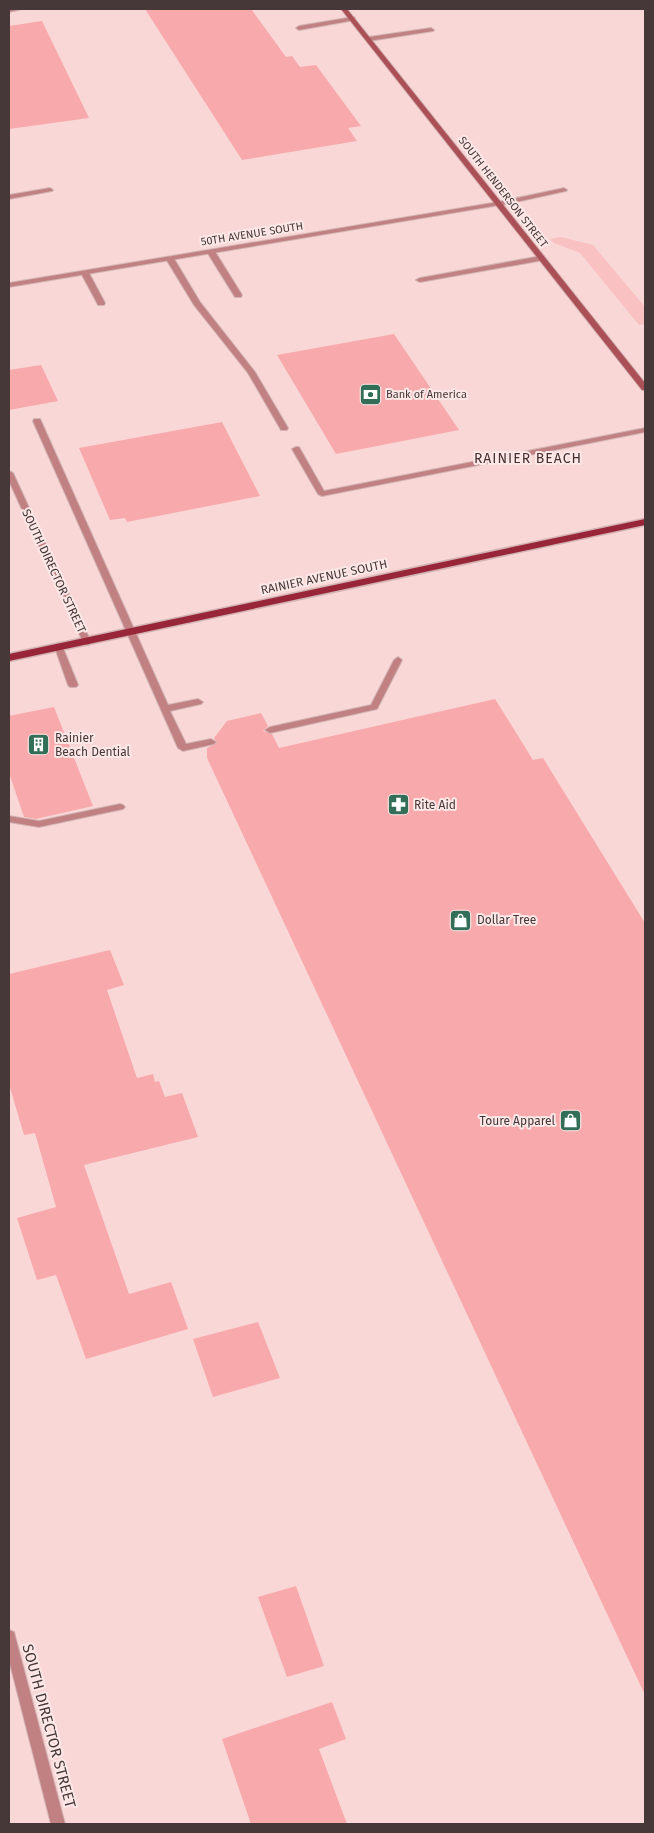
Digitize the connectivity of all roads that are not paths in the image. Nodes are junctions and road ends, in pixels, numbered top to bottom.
1 (19, 9) edge
2 (344, 9) edge
3 (9, 10) edge
4 (353, 19) junction
5 (299, 28) dead end
6 (431, 30) dead end
7 (369, 39) junction
8 (50, 190) dead end
9 (564, 190) dead end
10 (9, 197) edge
11 (498, 204) junction
12 (211, 252) junction
13 (541, 258) junction
14 (170, 259) junction
15 (86, 272) junction
16 (420, 280) dead end
17 (9, 285) edge
18 (238, 295) dead end
19 (102, 303) dead end
20 (645, 388) edge
21 (37, 421) dead end
22 (284, 428) dead end
23 (645, 430) edge
24 (296, 449) dead end
25 (9, 473) edge
26 (645, 522) edge
27 (131, 632) junction
28 (87, 642) junction
29 (59, 648) junction
30 (9, 658) edge
31 (398, 660) dead end
32 (73, 685) dead end
33 (198, 702) dead end
34 (165, 709) junction
35 (270, 730) dead end
36 (211, 742) dead end
37 (120, 807) dead end
38 (9, 819) edge
39 (9, 1636) edge
40 (58, 1824) edge

1 - 3 street
2 - 4 main road, SOUTH HENDERSON STREET
4 - 5 street
4 - 7 main road, SOUTH HENDERSON STREET
6 - 7 street
7 - 11 main road, SOUTH HENDERSON STREET
8 - 10 street
9 - 11 street, 50TH AVENUE SOUTH
11 - 12 street, 50TH AVENUE SOUTH
11 - 13 main road, SOUTH HENDERSON STREET
12 - 14 street, 50TH AVENUE SOUTH
12 - 18 street
13 - 16 street
13 - 20 main road, SOUTH HENDERSON STREET
14 - 15 street, 50TH AVENUE SOUTH
14 - 22 street
15 - 17 street, 50TH AVENUE SOUTH
15 - 19 street
21 - 27 street
23 - 24 street
25 - 28 street, SOUTH DIRECTOR STREET
26 - 27 main road, RAINIER AVENUE SOUTH
27 - 28 main road, RAINIER AVENUE SOUTH
27 - 34 street
28 - 29 main road, RAINIER AVENUE SOUTH
29 - 30 main road, RAINIER AVENUE SOUTH
29 - 32 street
31 - 35 street
33 - 34 street
34 - 36 street
37 - 38 street
39 - 40 street, SOUTH DIRECTOR STREET

